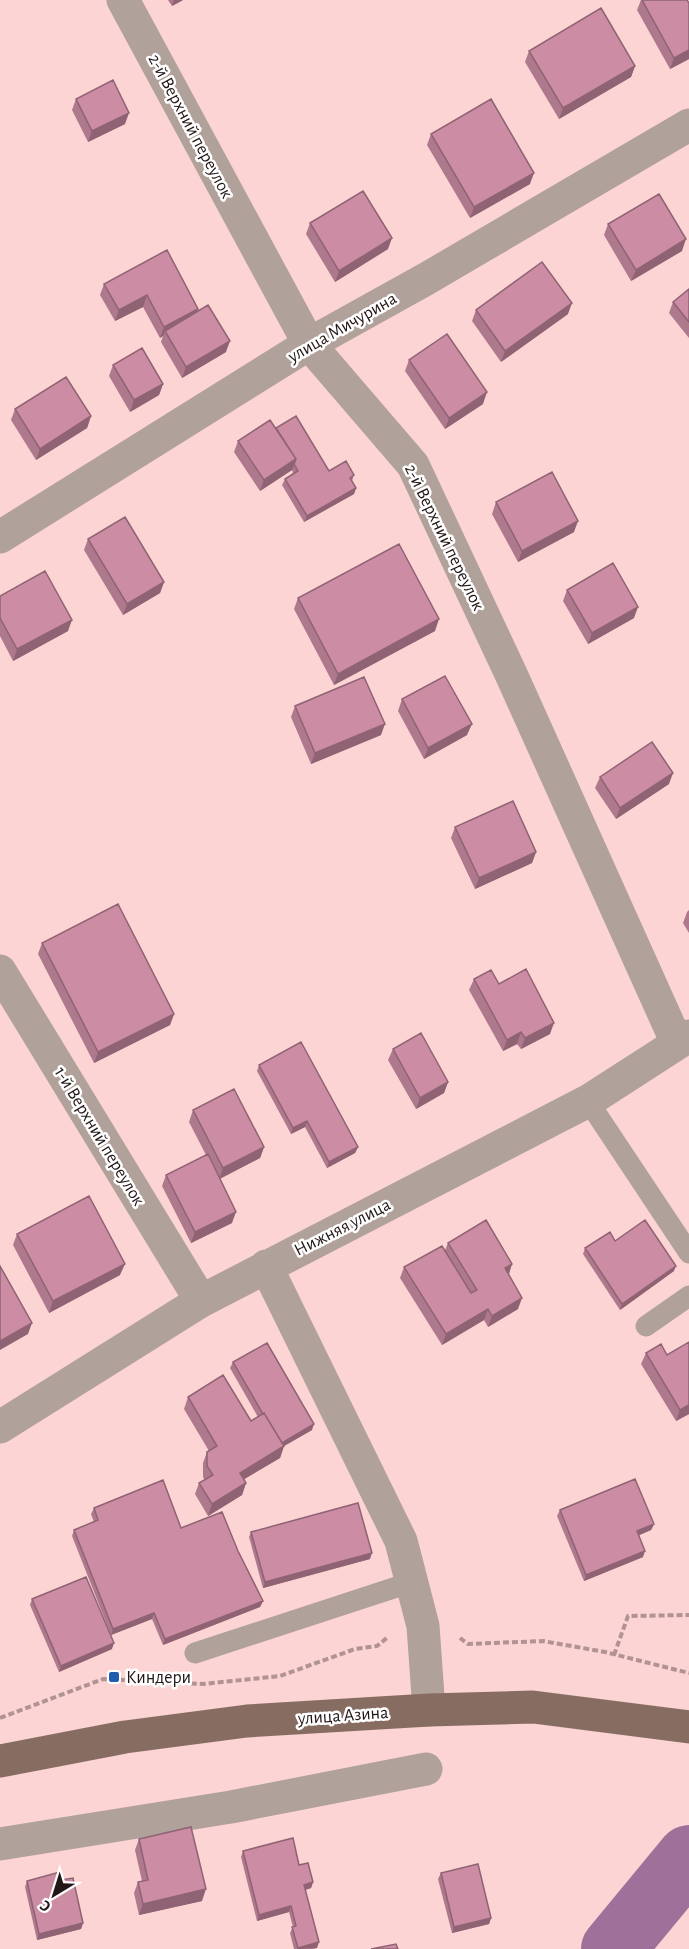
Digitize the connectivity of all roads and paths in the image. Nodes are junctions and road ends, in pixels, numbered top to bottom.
1 (123, 0) edge
2 (689, 125) edge
3 (309, 344) junction
4 (0, 537) edge
5 (0, 971) edge
6 (683, 1039) edge
7 (588, 1101) junction
8 (689, 1253) edge
9 (266, 1266) junction
10 (689, 1296) edge
11 (201, 1301) junction
12 (646, 1326) dead end
13 (0, 1427) edge
14 (412, 1582) junction
15 (689, 1615) edge
16 (423, 1630) junction
17 (195, 1653) dead end
18 (614, 1655) junction
19 (687, 1673) edge
20 (429, 1710) junction
21 (0, 1718) edge
22 (689, 1726) edge
23 (0, 1761) edge
24 (426, 1769) dead end
25 (0, 1845) edge

1 - 3 street, 2-й Верхний переулок
2 - 3 street, улица Мичурина
3 - 4 street, улица Мичурина
3 - 6 street, 2-й Верхний переулок
5 - 11 street, 1-й Верхний переулок
6 - 7 street, Нижняя улица
7 - 8 lane
7 - 9 street, Нижняя улица
9 - 11 street, Нижняя улица
9 - 14 street
10 - 12 lane
11 - 13 street, Нижняя улица
14 - 16 street
14 - 17 lane
15 - 18 path
16 - 18 path
16 - 20 street
16 - 21 path
18 - 19 path
20 - 22 main road, улица Азина
20 - 23 main road, улица Азина
24 - 25 street

